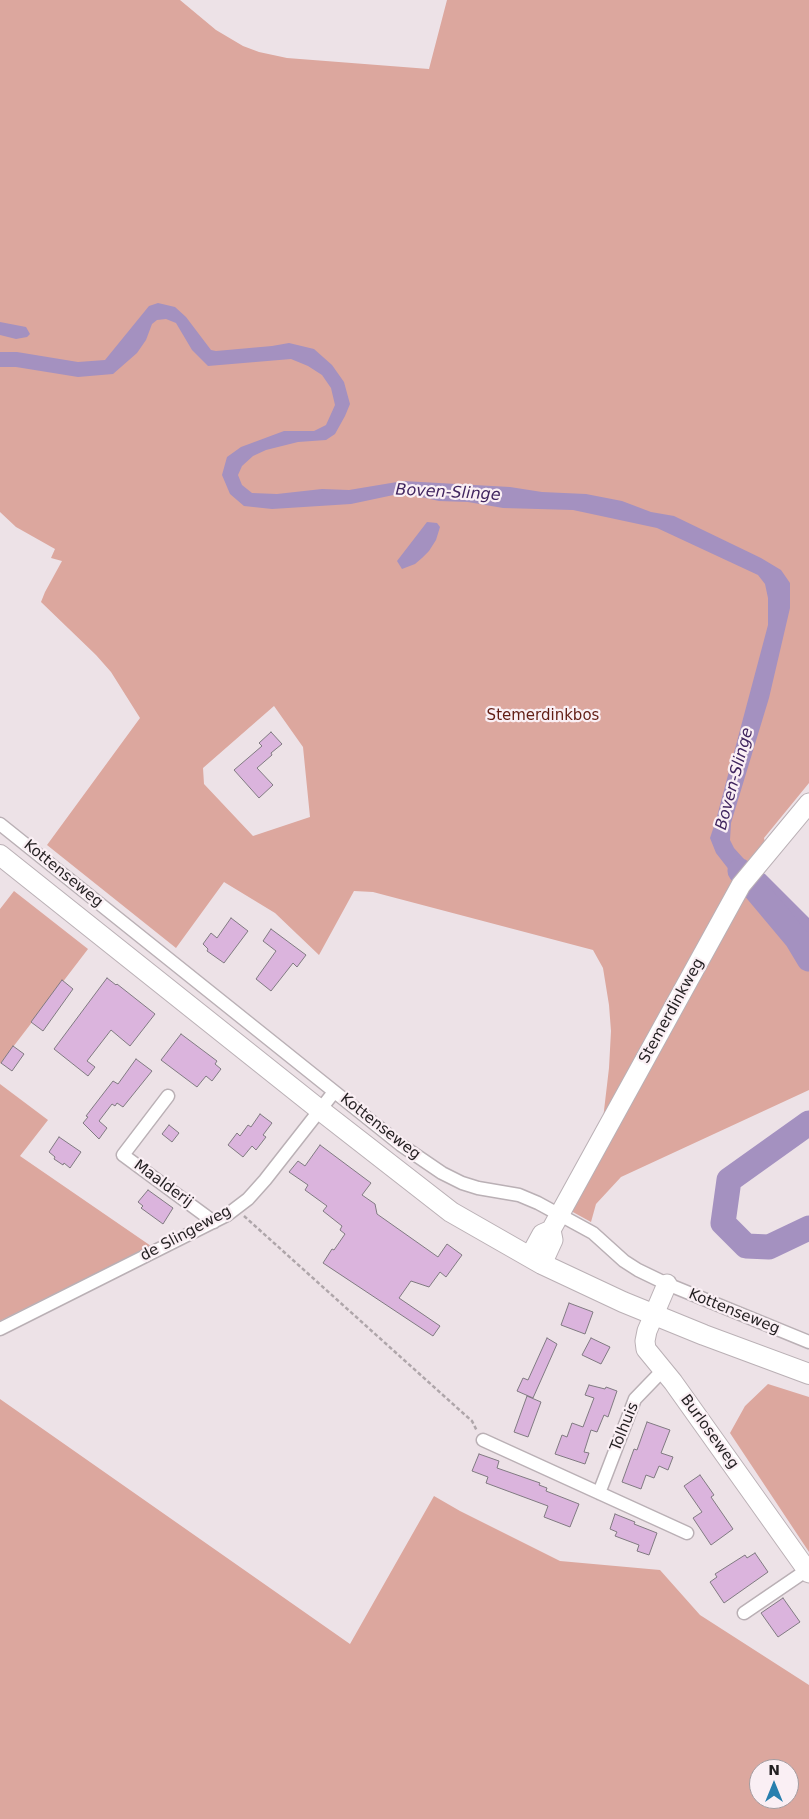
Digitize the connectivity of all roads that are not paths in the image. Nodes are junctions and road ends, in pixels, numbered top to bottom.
1 (809, 803) edge
2 (0, 824) edge
3 (0, 855) edge
4 (136, 934) junction
5 (122, 951) junction
6 (334, 1092) junction
7 (168, 1096) dead end
8 (320, 1110) junction
9 (214, 1222) junction
10 (556, 1222) junction
11 (539, 1254) junction
12 (667, 1284) junction
13 (656, 1308) junction
14 (0, 1329) edge
15 (809, 1342) edge
16 (809, 1365) edge
17 (663, 1370) junction
18 (809, 1374) edge
19 (483, 1440) road end
20 (599, 1493) junction
21 (687, 1533) dead end
22 (808, 1572) edge
23 (744, 1613) dead end

1 - 10 street, Stemerdinkweg
2 - 4 street, Kottenseweg
3 - 5 main road, Kottenseweg
4 - 5 street
4 - 6 street, Kottenseweg
5 - 8 main road, Kottenseweg
6 - 8 street, de Slingeweg
6 - 10 street, Kottenseweg
7 - 9 street, Maalderij
8 - 9 street, de Slingeweg
8 - 11 main road, Kottenseweg
9 - 14 street, de Slingeweg
10 - 11 street, Stemerdinkweg
10 - 12 street, Kottenseweg
11 - 13 main road, Kottenseweg
12 - 13 street, Burloseweg
12 - 15 street, Kottenseweg
13 - 16 main road, Kottenseweg
13 - 17 street, Burloseweg
13 - 18 main road, Kottenseweg
17 - 20 street, Tolhuis
17 - 22 street, Burloseweg
19 - 20 street
20 - 21 street
22 - 23 street

